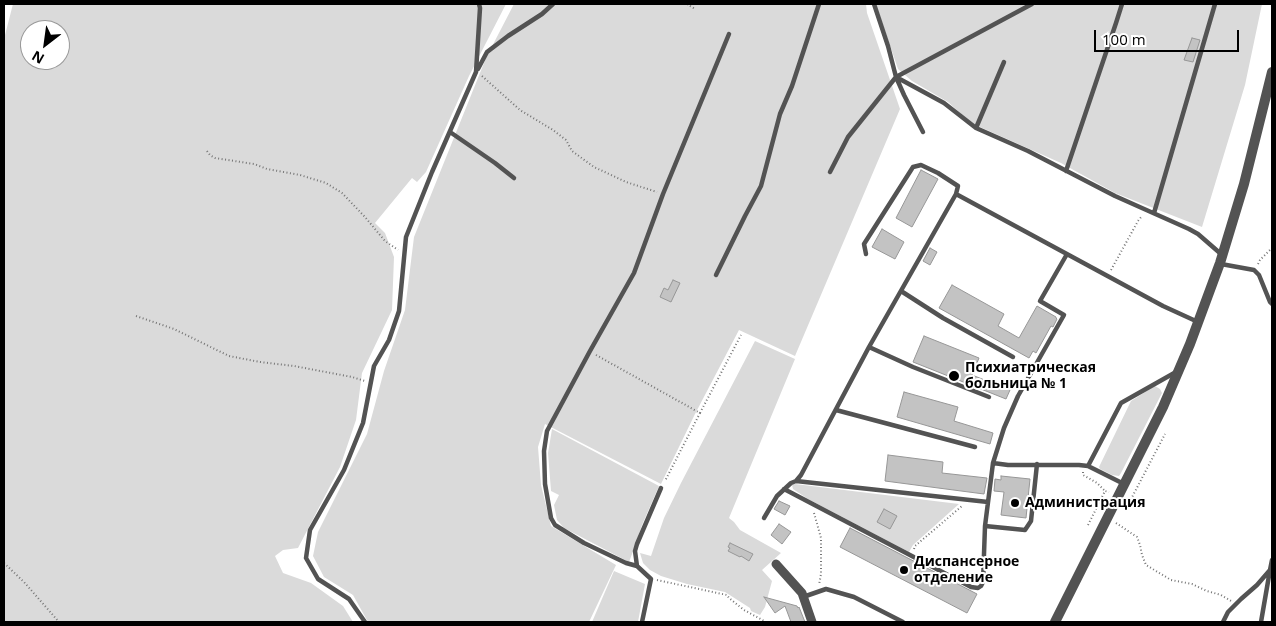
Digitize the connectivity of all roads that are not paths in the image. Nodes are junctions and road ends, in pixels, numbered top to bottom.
1 (479, 4) edge
2 (553, 4) edge
3 (819, 4) edge
4 (874, 4) edge
5 (1032, 4) edge
6 (1122, 4) edge
7 (1215, 4) edge
8 (729, 34) dead end
9 (1004, 62) dead end
10 (476, 72) junction
11 (1272, 72) edge
12 (896, 77) junction
13 (976, 128) junction
14 (450, 132) junction
15 (923, 132) dead end
16 (1066, 171) junction
17 (830, 172) dead end
18 (514, 178) dead end
19 (956, 194) junction
20 (1154, 213) junction
21 (866, 254) dead end
22 (1067, 254) junction
23 (1221, 259) junction
24 (716, 275) dead end
25 (900, 291) junction
26 (1272, 304) edge
27 (1199, 323) junction
28 (869, 347) junction
29 (1013, 357) dead end
30 (1179, 370) junction
31 (989, 397) dead end
32 (836, 410) junction
33 (976, 447) dead end
34 (993, 462) junction
35 (1037, 464) junction
36 (1086, 466) junction
37 (796, 481) junction
38 (1124, 484) junction
39 (661, 488) road end
40 (784, 489) junction
41 (988, 502) junction
42 (764, 518) dead end
43 (985, 526) junction
44 (1272, 560) edge
45 (776, 564) dead end
46 (637, 566) junction
47 (1270, 570) junction
48 (803, 597) junction
49 (365, 622) edge
50 (642, 622) edge
51 (812, 622) edge
52 (902, 622) edge
53 (1055, 622) edge
54 (1223, 622) edge
55 (1261, 622) edge

1 - 10 lane
2 - 10 lane
3 - 24 lane
4 - 12 lane
5 - 12 lane
6 - 16 lane
7 - 20 lane
8 - 46 lane
9 - 13 lane
10 - 14 lane
11 - 23 street
12 - 13 lane
12 - 15 lane
12 - 17 lane
13 - 16 lane
14 - 18 lane
14 - 49 lane
16 - 20 lane
19 - 21 lane
19 - 22 lane
19 - 25 lane
20 - 23 lane
22 - 27 lane
22 - 34 lane
23 - 26 lane
23 - 27 street
25 - 28 lane
25 - 29 lane
27 - 30 street
28 - 31 lane
28 - 32 lane
30 - 36 lane
30 - 38 street
32 - 33 lane
32 - 37 lane
34 - 35 lane
34 - 41 lane
35 - 36 lane
35 - 43 lane
36 - 38 lane
37 - 40 lane
37 - 41 lane
38 - 53 street
39 - 46 lane
40 - 42 lane
40 - 43 lane
41 - 43 lane
44 - 47 lane
45 - 48 street
46 - 50 lane
47 - 54 lane
47 - 55 lane
48 - 51 street
48 - 52 lane

